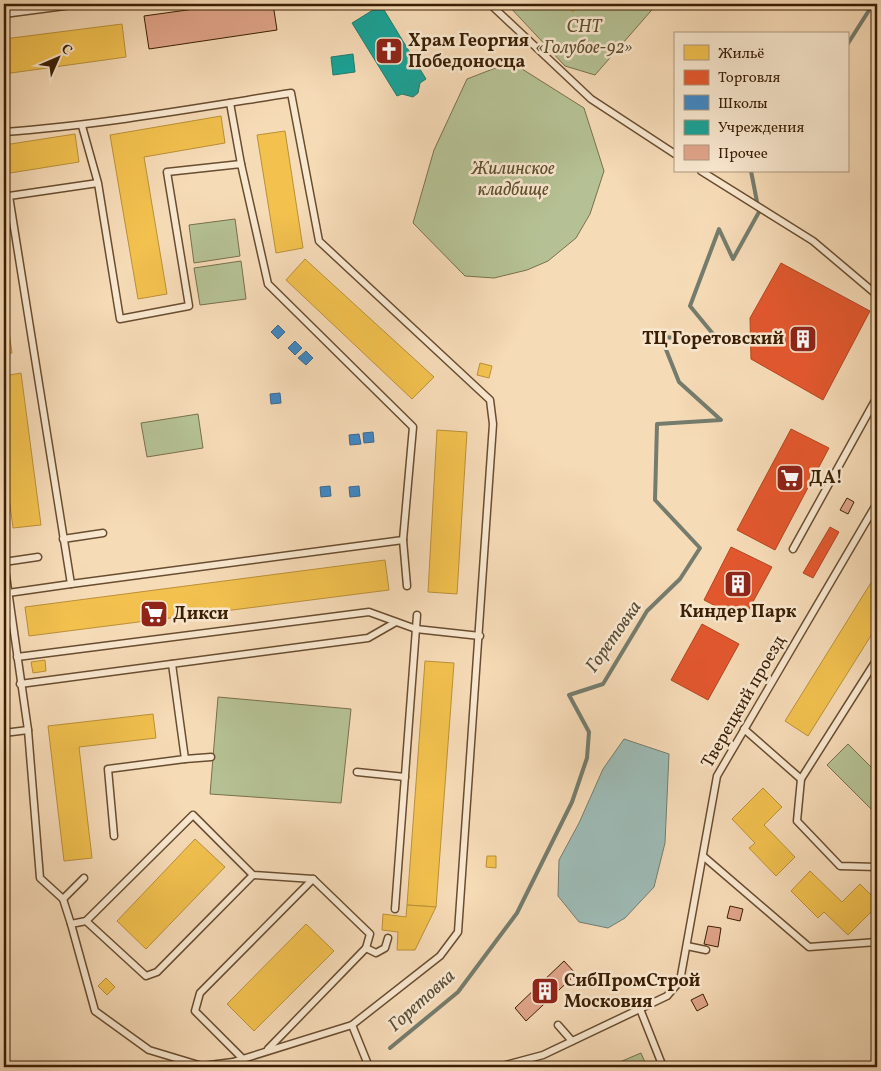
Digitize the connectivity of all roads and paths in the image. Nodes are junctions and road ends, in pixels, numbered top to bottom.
1 (80, 4) edge
2 (490, 4) edge
3 (4, 14) edge
4 (230, 103) junction
5 (82, 126) junction
6 (4, 132) edge
7 (674, 153) edge
8 (241, 164) junction
9 (702, 172) edge
10 (98, 183) junction
11 (877, 295) edge
12 (877, 396) edge
13 (877, 503) edge
14 (872, 513) junction
15 (877, 519) edge
16 (103, 533) dead end
17 (64, 539) junction
18 (403, 540) junction
19 (793, 549) dead end
20 (38, 557) dead end
21 (4, 562) edge
22 (70, 584) junction
23 (407, 586) dead end
24 (8, 593) junction
25 (417, 615) dead end
26 (396, 622) junction
27 (416, 629) junction
28 (480, 636) junction
29 (17, 657) junction
30 (877, 659) edge
31 (172, 664) junction
32 (20, 684) junction
33 (744, 729) junction
34 (28, 730) junction
35 (4, 733) edge
36 (211, 757) dead end
37 (185, 759) junction
38 (357, 772) dead end
39 (405, 777) junction
40 (801, 778) junction
41 (114, 836) dead end
42 (702, 856) junction
43 (877, 867) edge
44 (253, 875) junction
45 (84, 878) dead end
46 (313, 879) junction
47 (63, 900) junction
48 (395, 909) dead end
49 (86, 921) junction
50 (70, 924) junction
51 (388, 938) dead end
52 (877, 942) edge
53 (687, 946) junction
54 (366, 948) junction
55 (706, 950) dead end
56 (640, 1009) junction
57 (352, 1025) junction
58 (558, 1026) dead end
59 (572, 1041) junction
60 (267, 1050) junction
61 (243, 1059) junction
62 (369, 1067) edge
63 (498, 1067) edge
64 (663, 1067) edge

1 - 3 lane
2 - 7 lane
4 - 5 lane
4 - 8 lane
4 - 28 lane
5 - 6 lane
5 - 10 lane
8 - 10 lane
8 - 18 lane
9 - 11 lane
10 - 17 lane
12 - 19 lane
13 - 14 lane, Тверецкий проезд
14 - 15 lane
14 - 33 lane, Тверецкий проезд
16 - 17 lane
17 - 22 lane
18 - 22 lane
18 - 23 lane
20 - 21 lane
21 - 24 lane
22 - 24 lane
24 - 29 lane
25 - 27 lane
26 - 27 lane
26 - 29 lane
26 - 31 lane
27 - 28 lane
27 - 39 lane
28 - 57 lane
29 - 32 lane
30 - 40 lane
31 - 32 lane
31 - 37 lane
32 - 34 lane
33 - 40 lane
33 - 42 lane, Тверецкий проезд
34 - 35 lane
34 - 47 lane
36 - 37 lane
37 - 41 lane
38 - 39 lane
39 - 48 lane
40 - 43 lane
42 - 52 lane
42 - 53 lane, Тверецкий проезд
44 - 46 lane
44 - 49 lane
44 - 49 lane
45 - 47 lane
46 - 54 lane
46 - 61 lane
47 - 50 lane
49 - 50 lane
50 - 61 lane
51 - 54 lane
53 - 55 lane
53 - 56 lane, Тверецкий проезд
54 - 60 lane
56 - 59 lane, Тверецкий проезд
56 - 64 lane
57 - 60 lane
57 - 62 lane
58 - 59 lane
59 - 63 lane, Тверецкий проезд
60 - 61 lane

